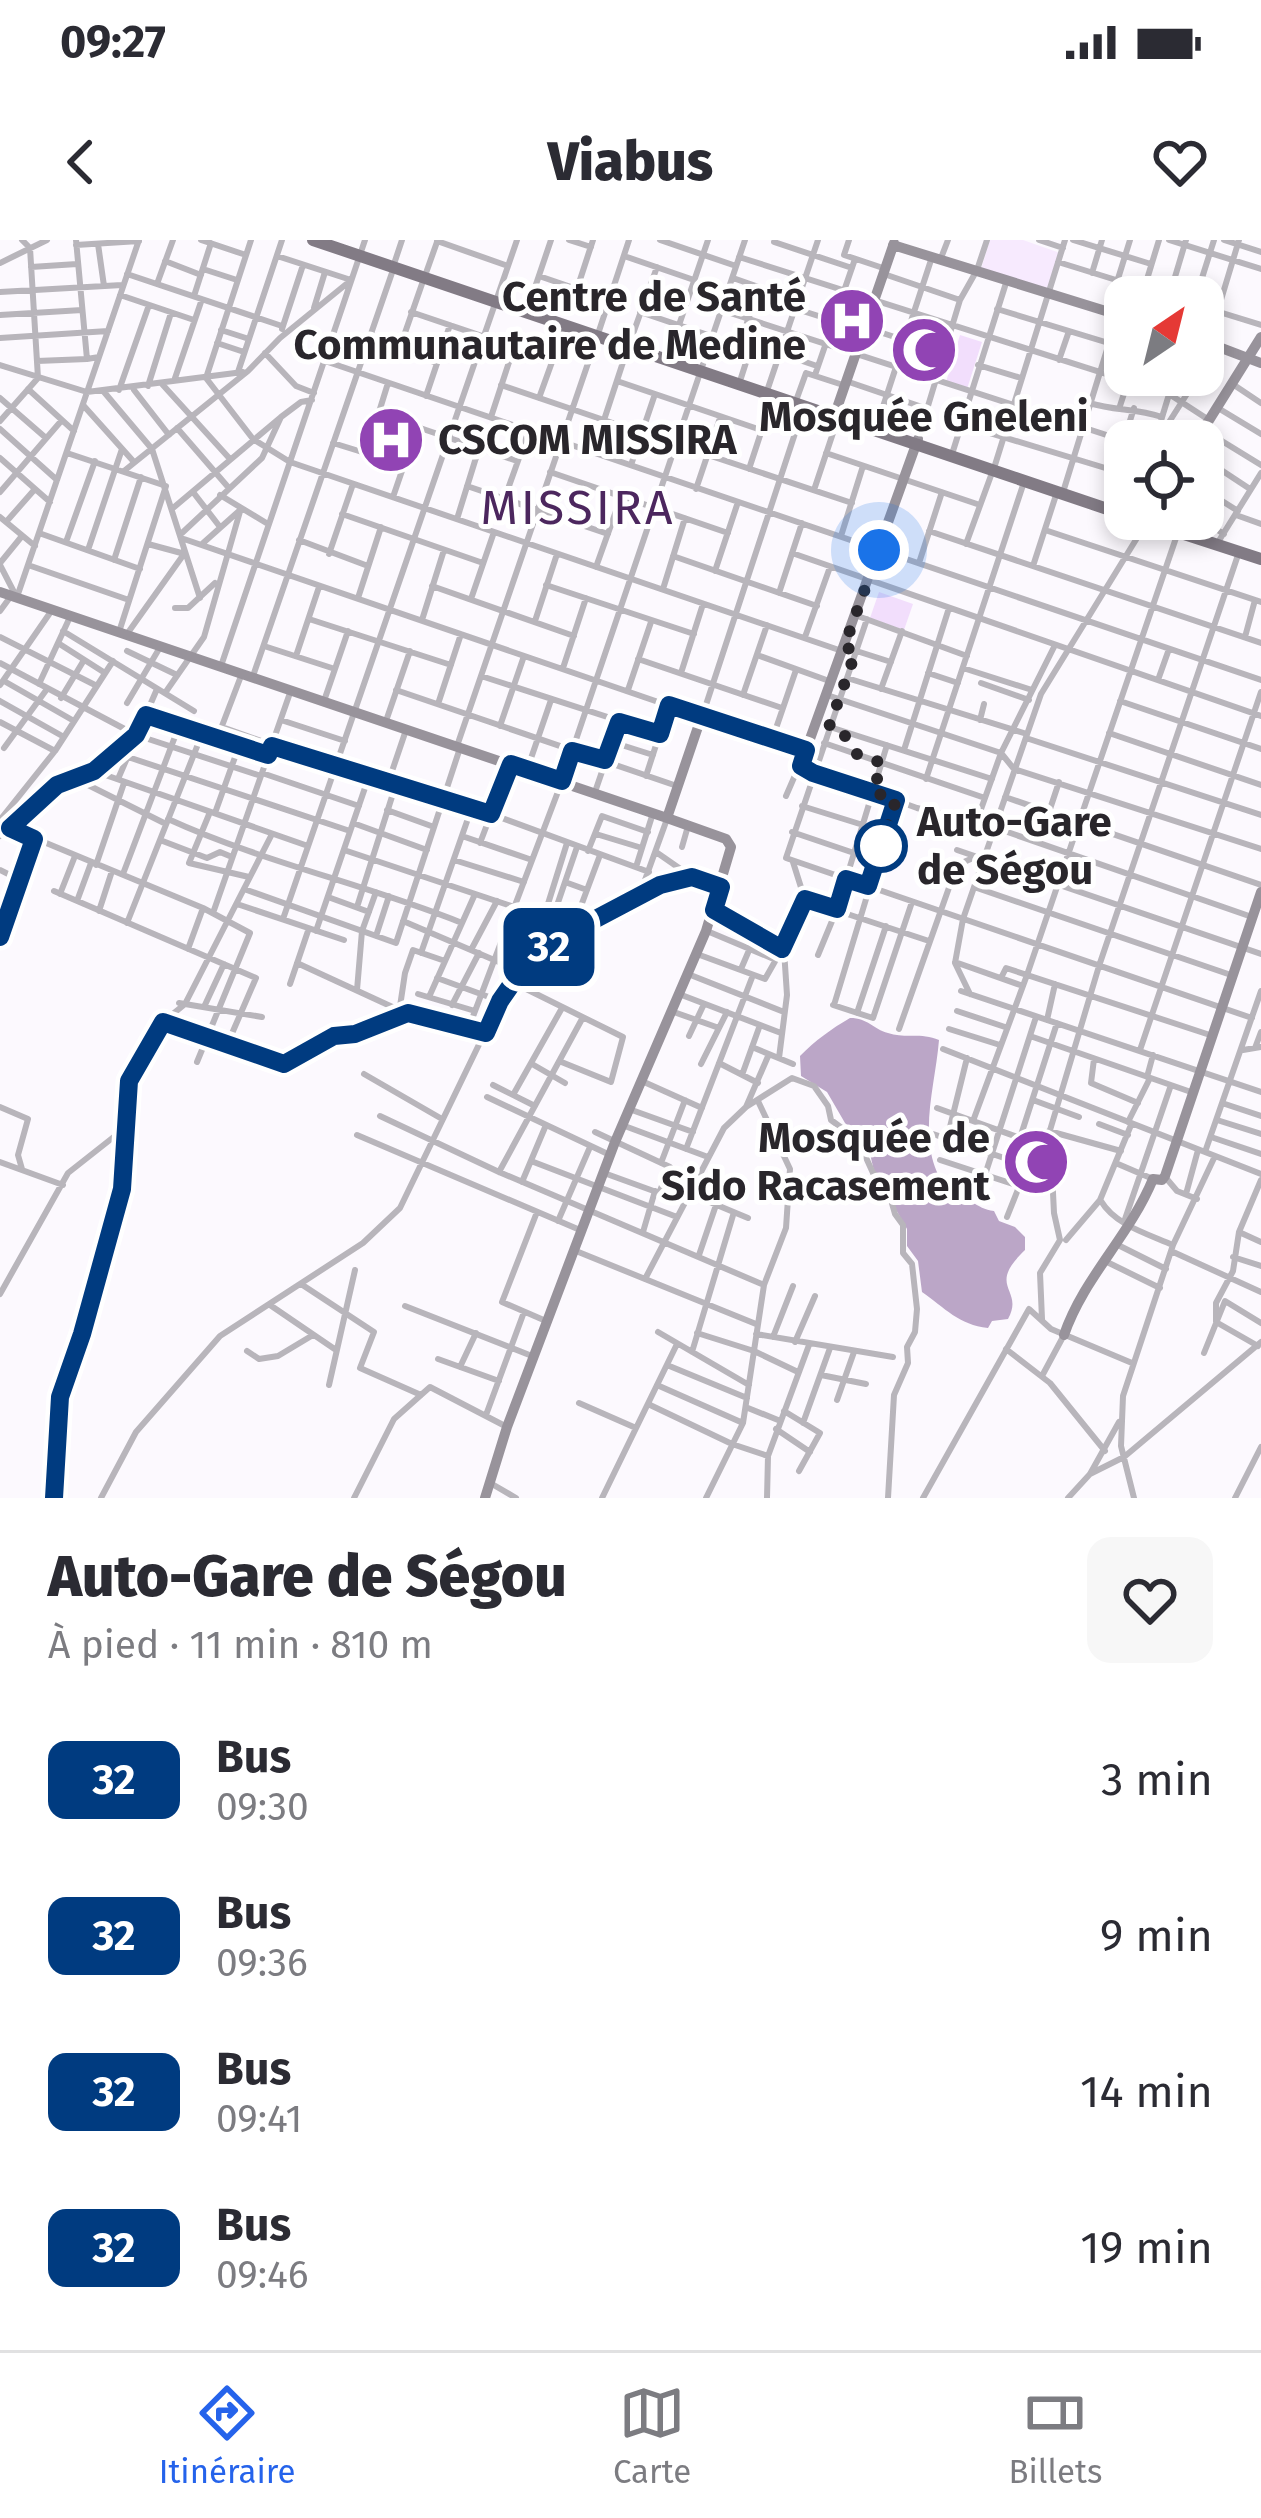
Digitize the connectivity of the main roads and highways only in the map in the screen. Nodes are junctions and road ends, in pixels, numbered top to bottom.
1 (313, 240) edge
2 (333, 240) edge
3 (362, 248) edge
4 (497, 300) junction
5 (598, 334) junction
6 (701, 368) junction
7 (771, 392) junction
8 (835, 414) junction
9 (917, 442) junction
10 (994, 468) junction
11 (1060, 491) junction
12 (1104, 501) edge
13 (1224, 538) edge
14 (1204, 540) edge
15 (1261, 556) edge

1 - 3 main road
2 - 3 main road
3 - 4 main road
4 - 5 main road
4 - 5 main road
5 - 6 main road
6 - 7 main road
6 - 7 main road
7 - 8 main road
8 - 9 main road
8 - 9 main road
9 - 10 main road
9 - 10 main road
10 - 11 main road
10 - 11 main road
11 - 12 main road
13 - 15 main road
14 - 15 main road

